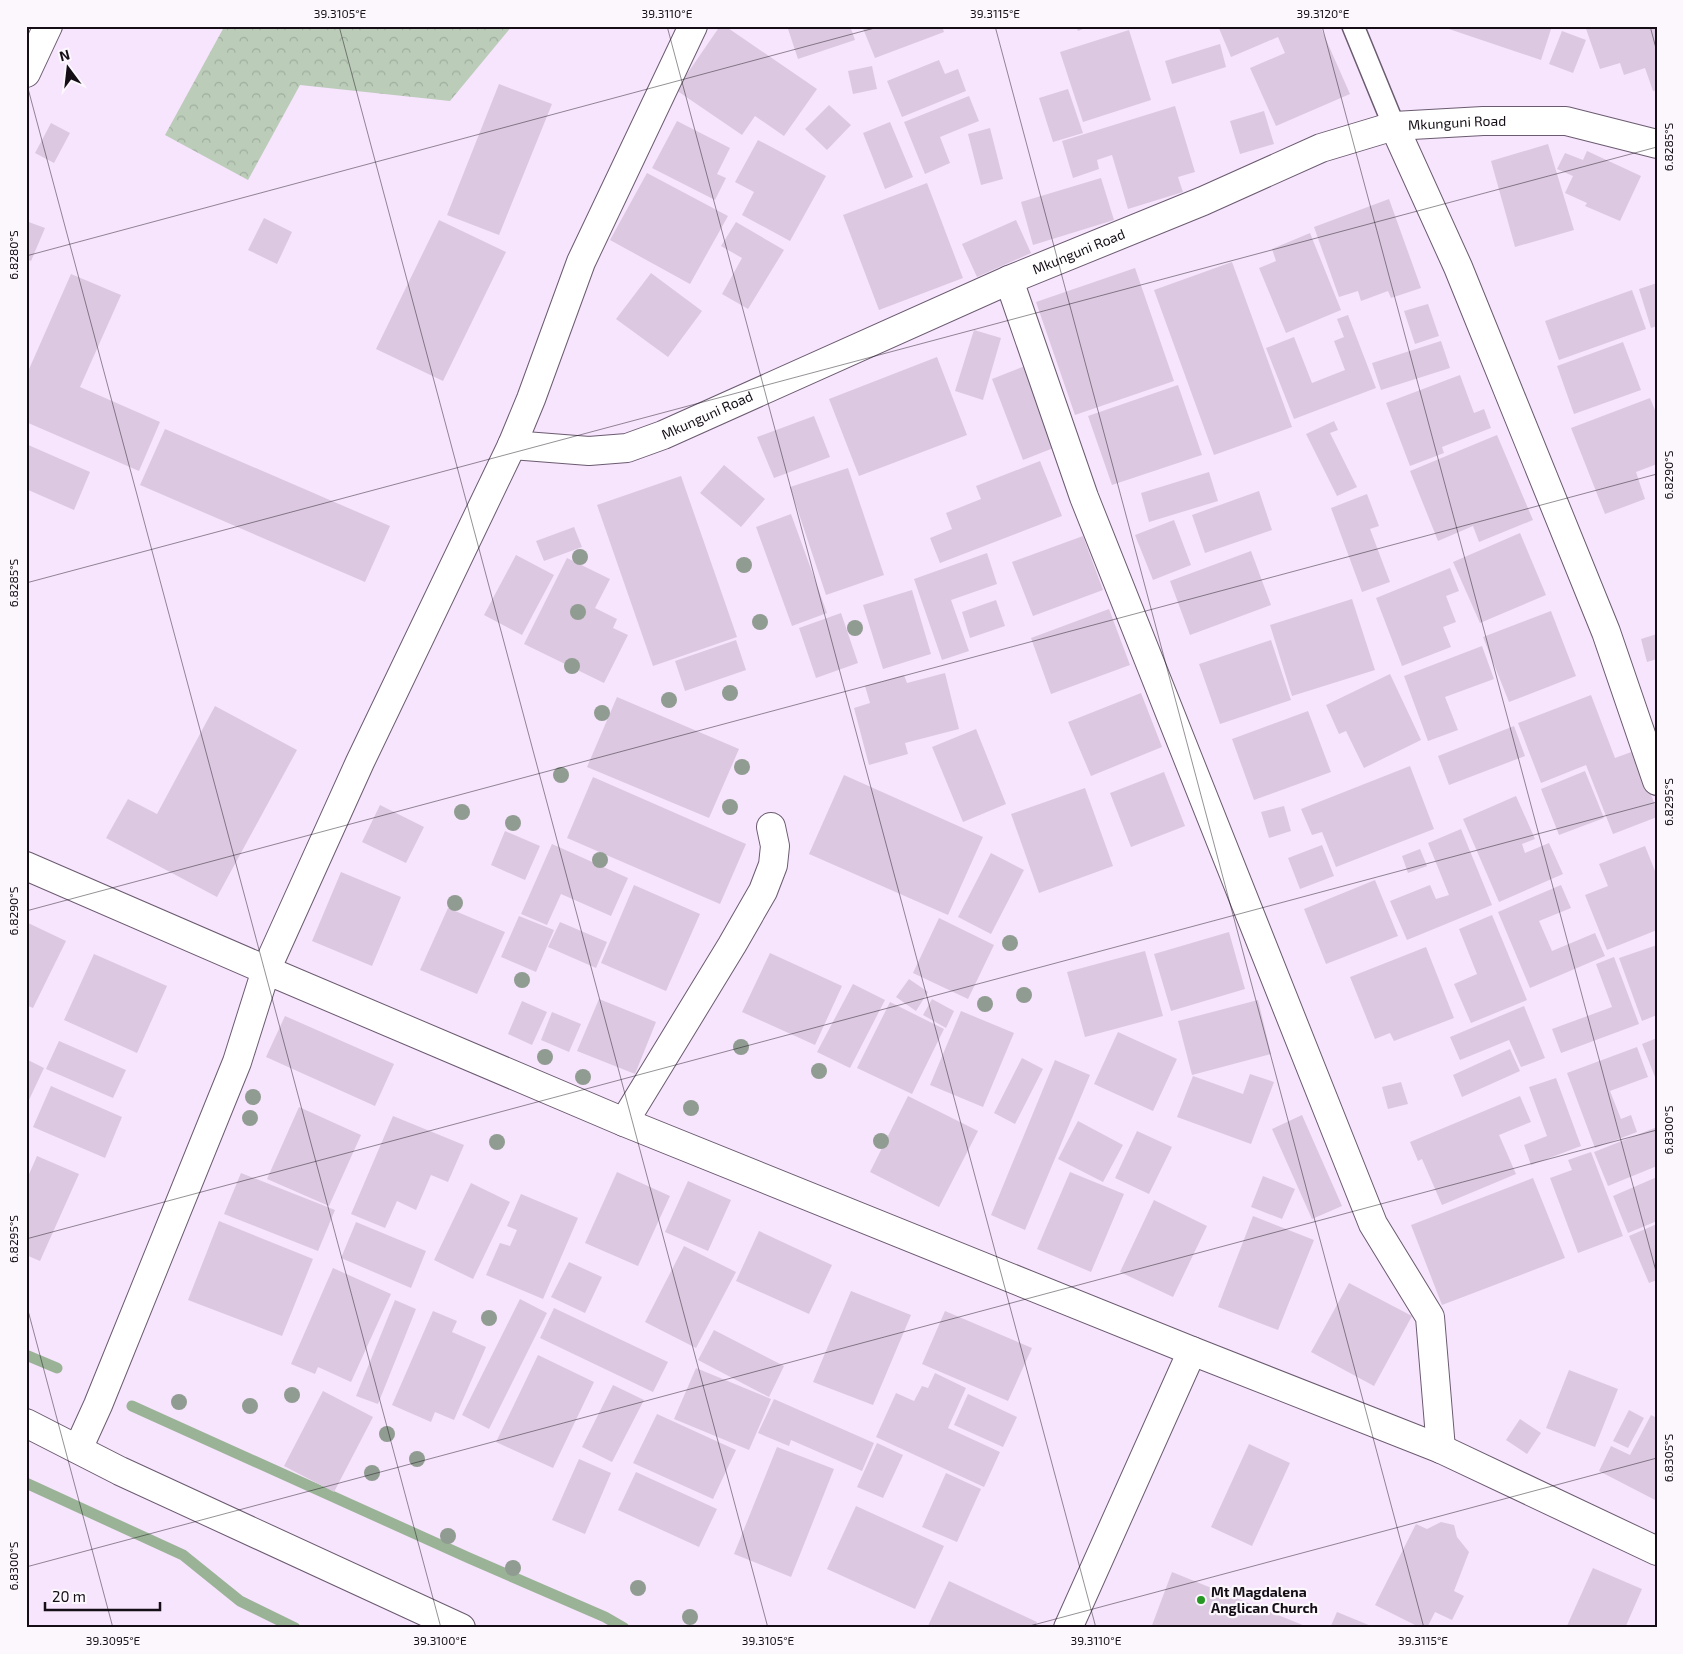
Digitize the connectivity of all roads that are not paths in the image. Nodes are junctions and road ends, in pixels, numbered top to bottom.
1 (48, 26) edge
2 (693, 26) edge
3 (1353, 26) edge
4 (26, 73) edge
5 (1394, 126) junction
6 (1657, 144) edge
7 (1009, 280) junction
8 (512, 445) junction
9 (1657, 782) edge
10 (771, 827) dead end
11 (26, 866) edge
12 (266, 970) junction
13 (624, 1122) junction
14 (1192, 1351) junction
15 (26, 1423) edge
16 (78, 1449) junction
17 (1441, 1449) junction
18 (1657, 1551) edge
19 (461, 1628) edge
20 (1068, 1628) edge

1 - 4 street
2 - 8 street
3 - 5 lane
5 - 6 street, Mkunguni Road
5 - 7 street, Mkunguni Road
5 - 9 street
7 - 8 street, Mkunguni Road
7 - 17 street
8 - 12 street
10 - 13 street
11 - 12 street
12 - 13 street
12 - 16 street
13 - 14 street
14 - 17 street
14 - 20 street
15 - 16 street
16 - 19 street
17 - 18 street

